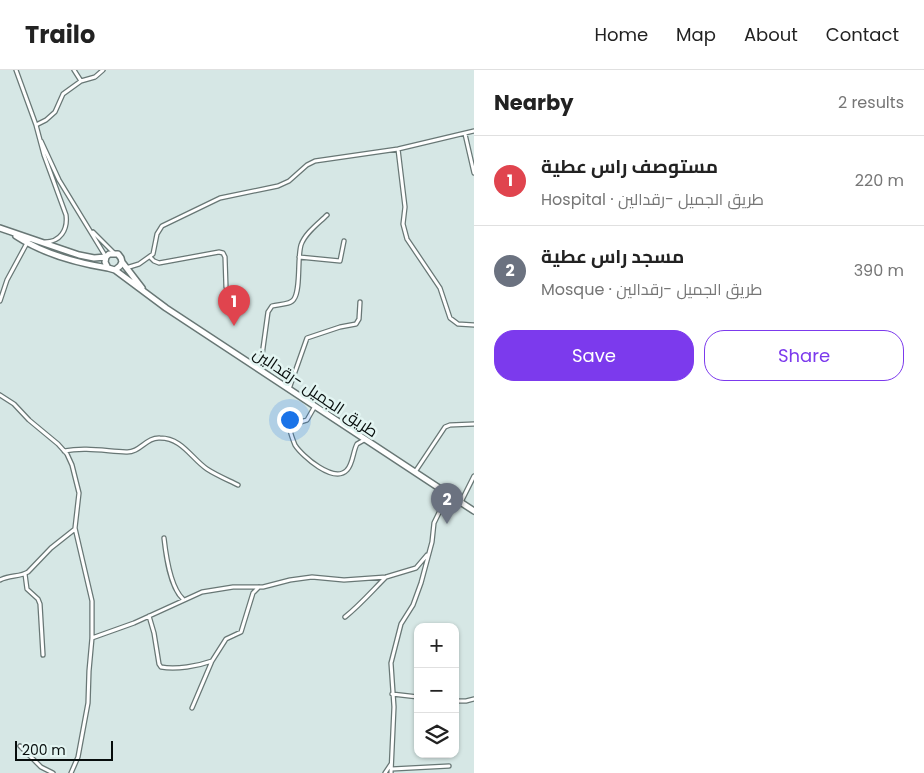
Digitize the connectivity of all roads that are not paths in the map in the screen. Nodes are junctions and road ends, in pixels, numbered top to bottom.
1 (16, 70) edge
2 (74, 70) edge
3 (103, 70) edge
4 (81, 81) junction
5 (36, 127) junction
6 (474, 131) edge
7 (465, 134) junction
8 (398, 149) junction
9 (474, 173) edge
10 (327, 215) dead end
11 (0, 228) edge
12 (89, 228) junction
13 (27, 239) junction
14 (344, 241) dead end
15 (114, 253) junction
16 (106, 257) junction
17 (150, 257) junction
18 (299, 257) junction
19 (122, 262) junction
20 (108, 268) junction
21 (126, 268) junction
22 (115, 270) junction
23 (226, 287) dead end
24 (145, 292) junction
25 (0, 301) edge
26 (360, 302) dead end
27 (474, 325) edge
28 (260, 371) junction
29 (289, 389) junction
30 (0, 395) edge
31 (315, 406) junction
32 (474, 424) edge
33 (364, 440) junction
34 (64, 451) junction
35 (415, 472) junction
36 (474, 476) edge
37 (238, 485) dead end
38 (448, 494) junction
39 (460, 503) junction
40 (474, 511) edge
41 (75, 528) junction
42 (164, 538) dead end
43 (427, 555) junction
44 (416, 568) junction
45 (423, 572) junction
46 (25, 574) junction
47 (386, 577) junction
48 (0, 580) edge
49 (259, 587) junction
50 (183, 599) junction
51 (148, 616) junction
52 (345, 617) dead end
53 (92, 638) junction
54 (43, 655) dead end
55 (212, 661) junction
56 (392, 694) junction
57 (414, 697) edge
58 (474, 699) edge
59 (459, 701) edge
60 (192, 708) dead end
61 (20, 746) dead end
62 (391, 764) junction
63 (449, 766) dead end
64 (392, 771) edge
65 (53, 773) edge
66 (71, 773) edge
67 (384, 773) edge

1 - 5 street
2 - 4 street
3 - 4 street
4 - 5 street
5 - 12 street
5 - 13 street
6 - 7 street
7 - 8 street
7 - 9 street
8 - 17 street
8 - 27 street
10 - 18 street
11 - 13 main road
12 - 15 street
12 - 16 street
13 - 16 main road
13 - 20 main road
13 - 25 street
14 - 18 street
15 - 16 main road
15 - 19 main road
16 - 20 main road
17 - 21 street
17 - 23 street
18 - 28 street
19 - 21 main road
19 - 22 main road
20 - 22 main road
21 - 24 main road
22 - 24 main road
24 - 28 main road, طريق الجميل -رقدالين
26 - 29 street
28 - 29 main road, طريق الجميل -رقدالين
29 - 31 main road, طريق الجميل -رقدالين
30 - 34 street
31 - 33 main road, طريق الجميل -رقدالين
31 - 33 street
32 - 35 street
33 - 35 main road, طريق الجميل -رقدالين
34 - 37 street
34 - 41 street
35 - 38 main road, طريق الجميل -رقدالين
36 - 39 street
38 - 39 main road, طريق الجميل -رقدالين
38 - 43 street
39 - 40 main road, طريق الجميل -رقدالين
41 - 46 street
41 - 53 street
42 - 50 street
43 - 44 street
43 - 45 street
44 - 45 street
44 - 47 street
45 - 56 street
46 - 48 street
46 - 54 street
47 - 49 street
47 - 52 street
49 - 50 street
49 - 55 street
50 - 51 street
51 - 53 street
51 - 55 street
53 - 66 street
55 - 60 street
56 - 57 street
56 - 62 street
58 - 59 street
61 - 65 street
62 - 64 street
62 - 67 street
63 - 64 street

